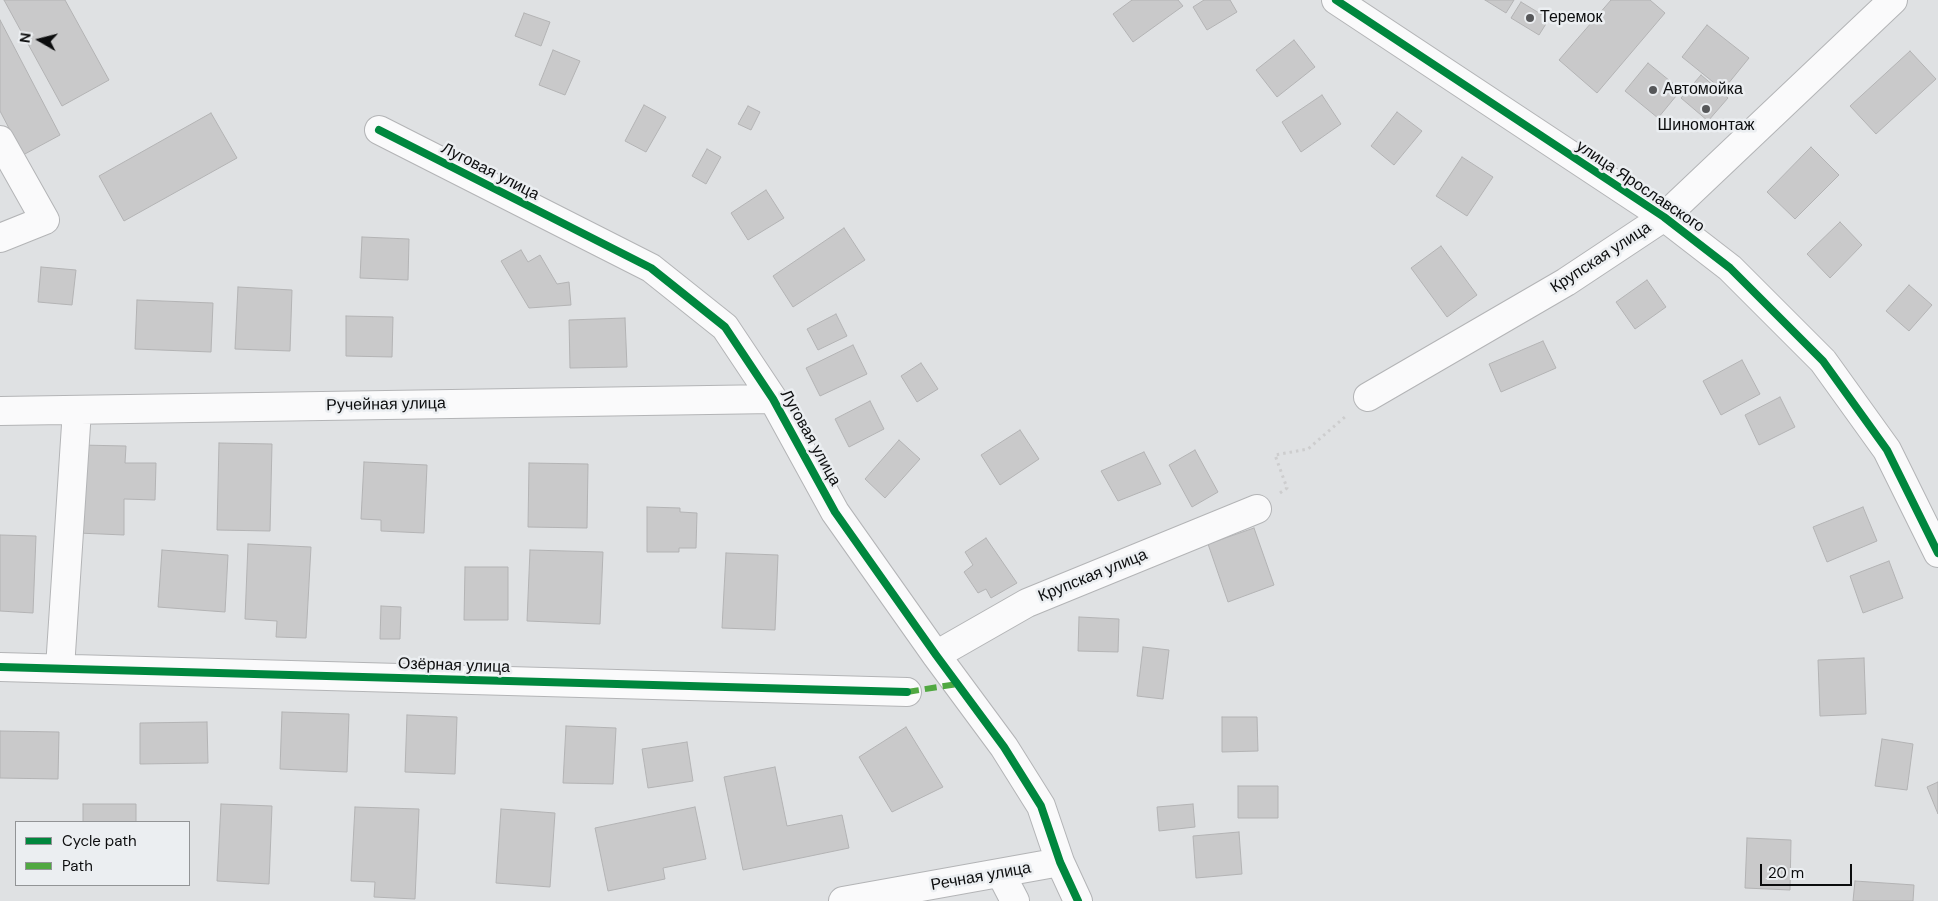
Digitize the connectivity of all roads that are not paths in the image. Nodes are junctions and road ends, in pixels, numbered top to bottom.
1 (1336, 0) edge
2 (1893, 0) edge
3 (379, 130) dead end
4 (0, 140) edge
5 (1664, 217) junction
6 (0, 238) edge
7 (1368, 397) road end
8 (773, 399) junction
9 (77, 410) junction
10 (0, 411) edge
11 (1257, 509) road end
12 (1938, 553) edge
13 (936, 656) junction
14 (0, 667) edge
15 (60, 668) junction
16 (907, 692) dead end
17 (1060, 862) junction
18 (1001, 874) junction
19 (843, 901) edge
20 (1014, 901) edge
21 (1078, 901) edge

1 - 5 street, улица Ярославского
2 - 5 street, Крупская улица
3 - 8 street, Луговая улица
4 - 6 street
5 - 7 street, Крупская улица
5 - 12 street, улица Ярославского
8 - 9 street, Ручейная улица
8 - 13 street, Луговая улица
9 - 10 street, Ручейная улица
9 - 15 street
11 - 13 street, Крупская улица
13 - 17 street, Луговая улица
14 - 15 street, Озёрная улица
15 - 16 street, Озёрная улица
17 - 18 street, Речная улица
17 - 21 street, Луговая улица
18 - 19 street, Речная улица
18 - 20 street

